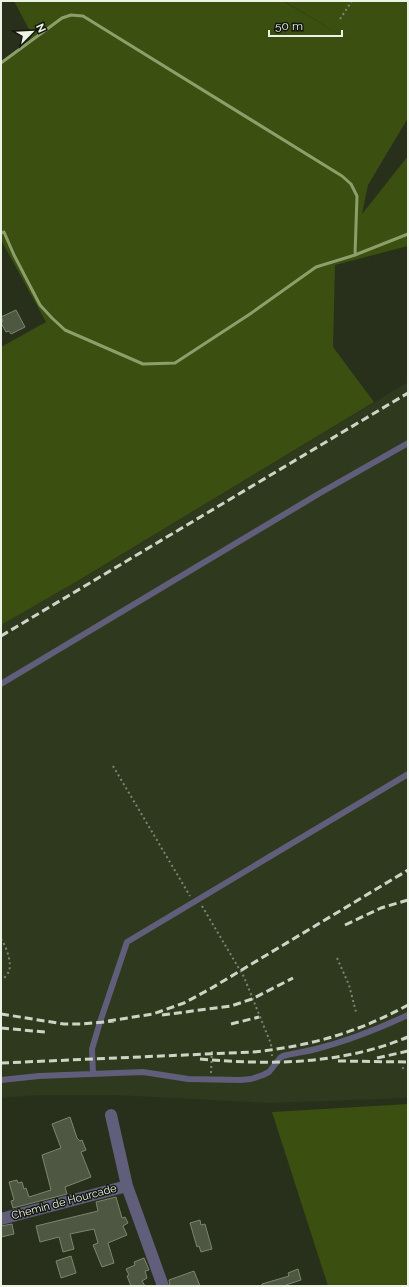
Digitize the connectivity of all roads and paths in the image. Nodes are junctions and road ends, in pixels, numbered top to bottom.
1 (352, 1) edge
2 (340, 19) dead end
3 (408, 443) edge
4 (1, 684) edge
5 (113, 766) dead end
6 (408, 774) edge
7 (196, 901) junction
8 (1, 939) edge
9 (337, 958) dead end
10 (3, 979) dead end
11 (356, 1012) dead end
12 (408, 1015) edge
13 (212, 1048) dead end
14 (279, 1060) junction
15 (402, 1068) dead end
16 (408, 1069) edge
17 (93, 1074) junction
18 (211, 1079) junction
19 (1, 1080) edge
20 (111, 1116) dead end
21 (128, 1186) junction
22 (1, 1219) edge
23 (163, 1286) edge

1 - 2 path
3 - 4 lane
5 - 7 path
6 - 7 lane
7 - 14 path
7 - 17 lane
8 - 10 path
9 - 11 path
12 - 14 lane
13 - 18 path
14 - 18 lane
15 - 16 path
17 - 18 lane
17 - 19 lane
20 - 21 street, Chemin de Hourcade
21 - 22 street, Chemin de Hourcade
21 - 23 street, Chemin de Hourcade

